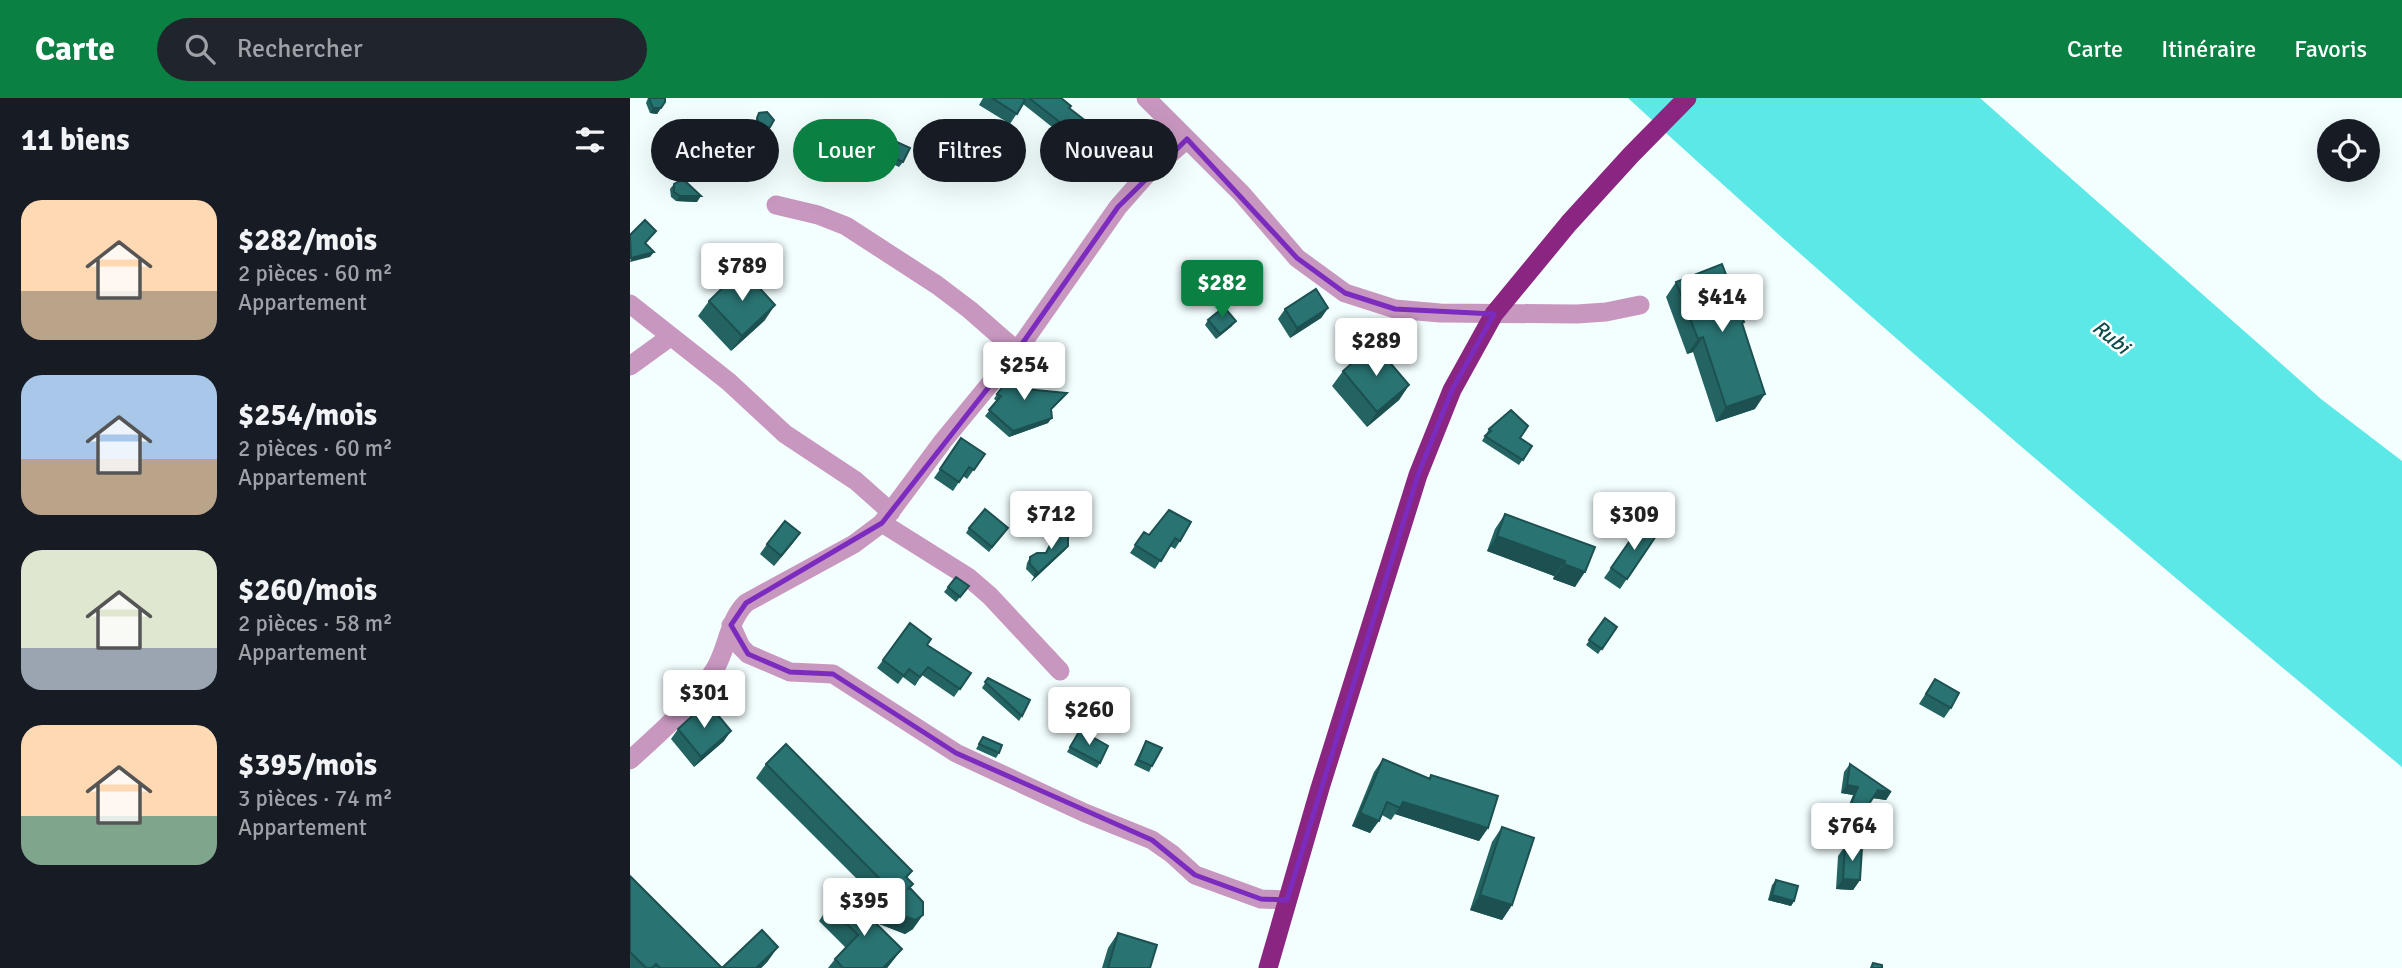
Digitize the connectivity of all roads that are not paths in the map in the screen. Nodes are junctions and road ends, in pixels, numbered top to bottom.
1 (1146, 98) edge
2 (1686, 98) edge
3 (1186, 139) junction
4 (776, 205) dead end
5 (630, 304) edge
6 (1640, 305) dead end
7 (1494, 314) junction
8 (670, 337) junction
9 (1017, 351) junction
10 (630, 366) edge
11 (887, 517) junction
12 (731, 625) junction
13 (748, 654) junction
14 (715, 670) junction
15 (1060, 671) dead end
16 (630, 760) edge
17 (1287, 900) junction
18 (1268, 968) edge

1 - 3 street
2 - 7 highway
3 - 7 street
3 - 9 street
4 - 9 street
5 - 8 street
6 - 7 street
7 - 17 highway
8 - 10 street
8 - 11 street
9 - 11 street
11 - 12 street
11 - 15 street
12 - 13 street
12 - 14 street
13 - 14 street
13 - 17 street
14 - 16 street
17 - 18 highway

